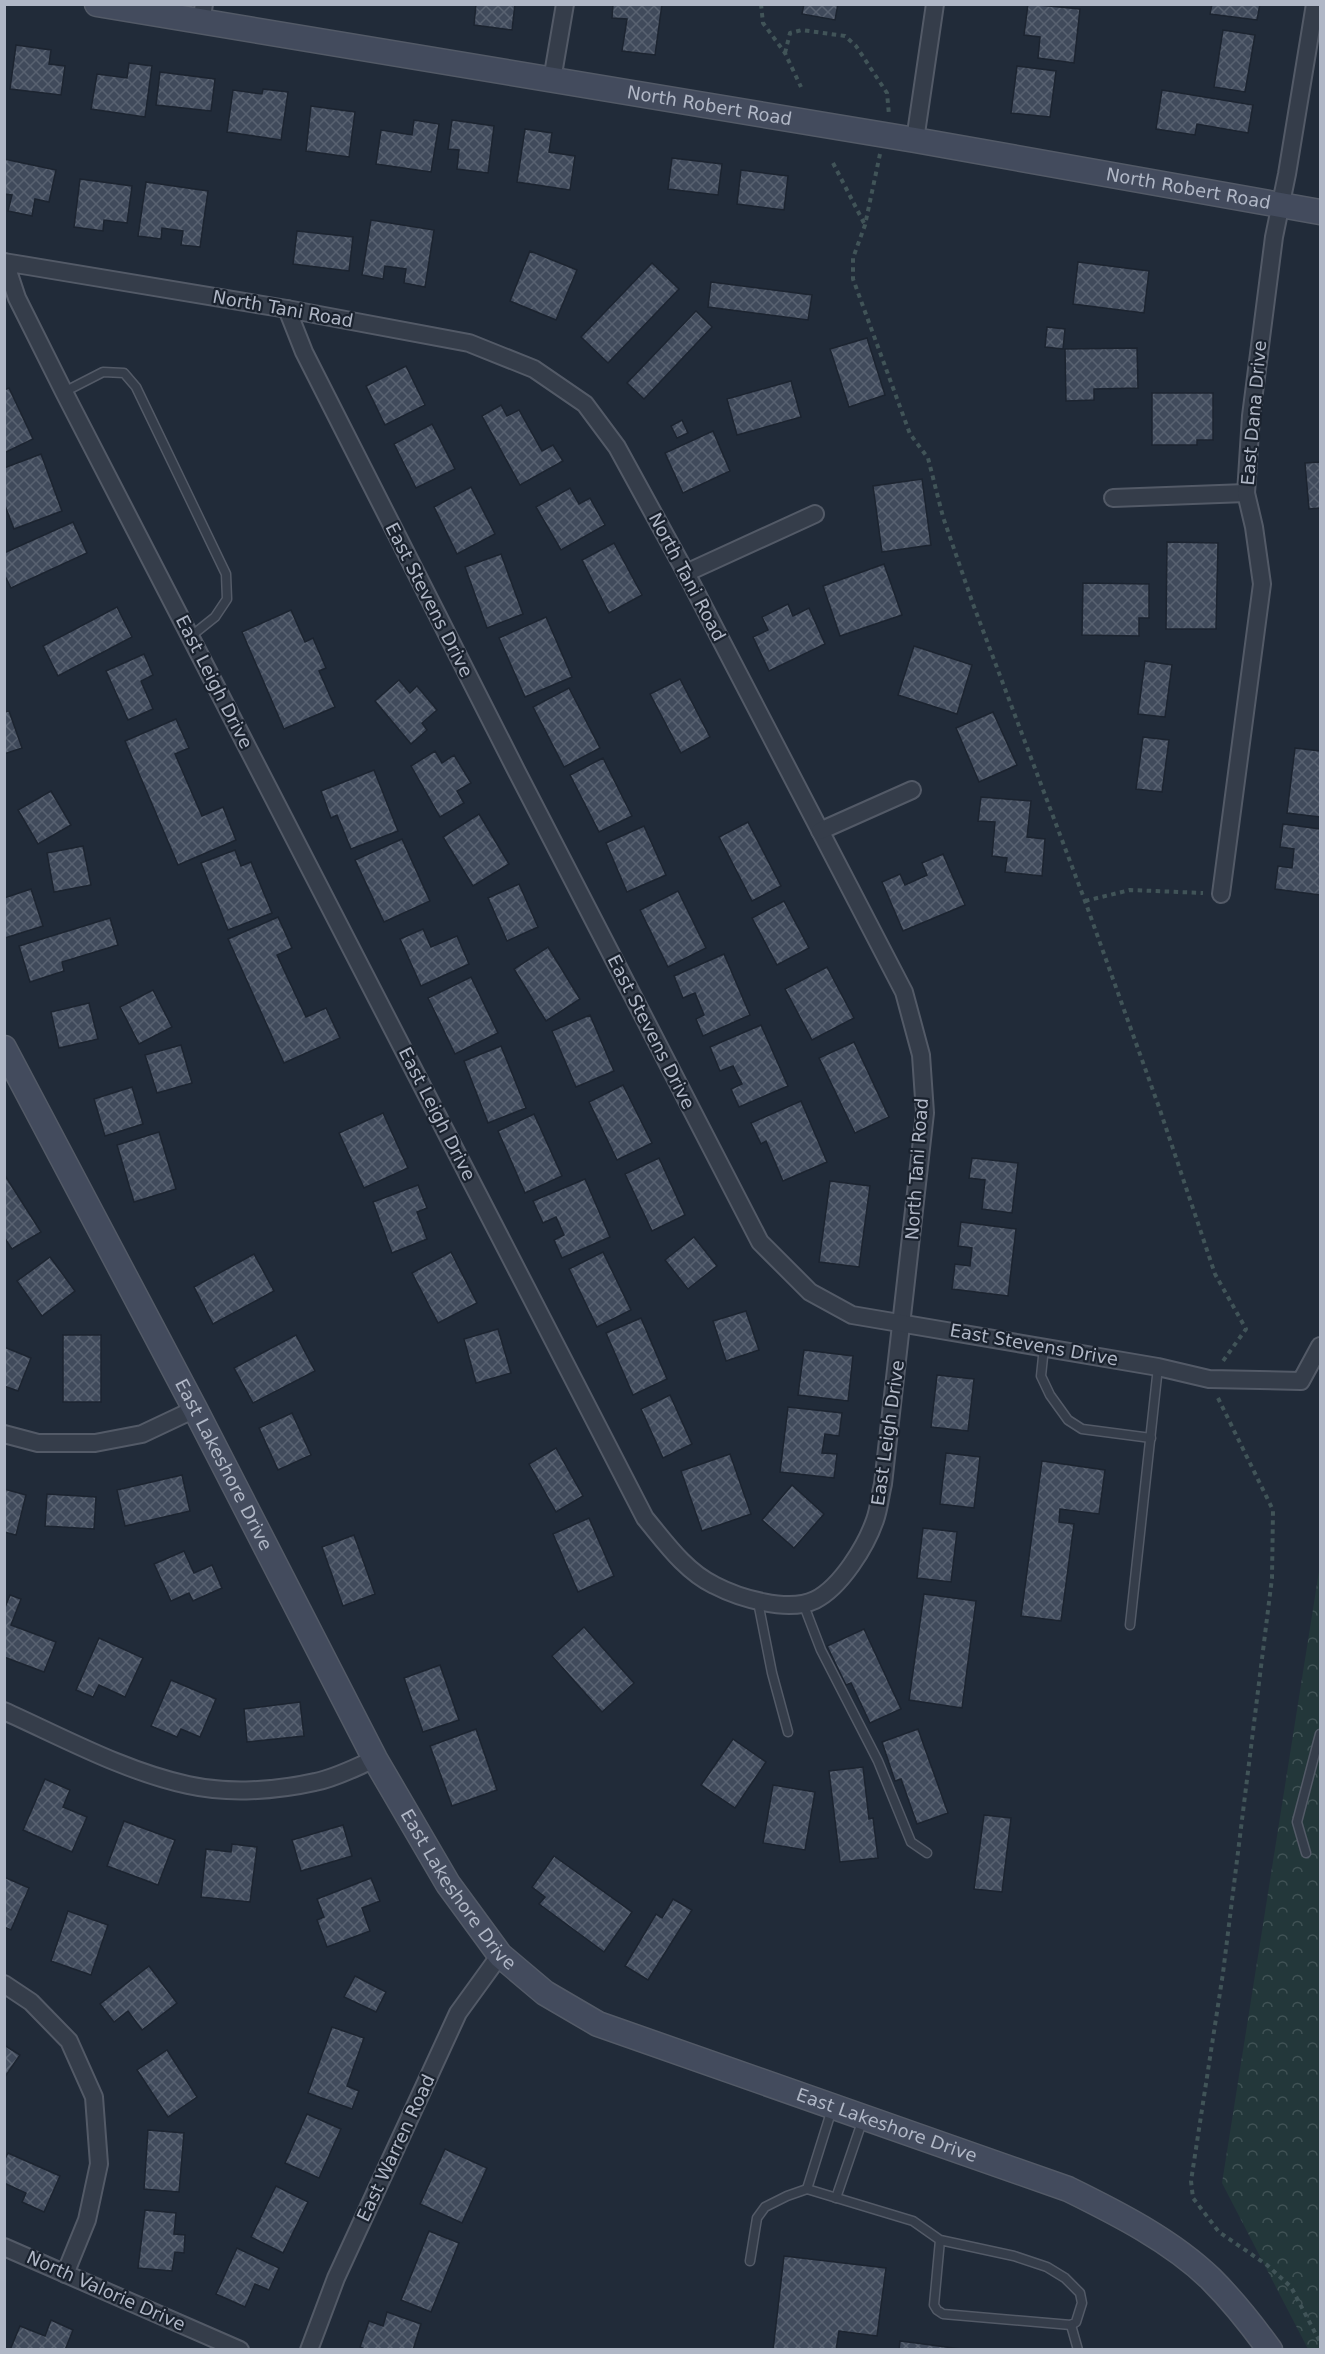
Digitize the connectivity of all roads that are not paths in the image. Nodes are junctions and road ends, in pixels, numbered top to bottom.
1 (97, 4) edge
2 (565, 4) edge
3 (935, 4) edge
4 (1315, 4) edge
5 (202, 13) edge
6 (552, 80) junction
7 (915, 140) junction
8 (1281, 205) junction
9 (1320, 212) edge
10 (5, 262) edge
11 (287, 309) junction
12 (64, 392) junction
13 (1246, 493) junction
14 (1113, 498) dead end
15 (815, 514) dead end
16 (686, 573) junction
17 (190, 636) junction
18 (912, 790) dead end
19 (820, 831) junction
20 (1221, 894) road end
21 (4, 1048) edge
22 (902, 1324) junction
23 (1320, 1346) edge
24 (1044, 1347) junction
25 (1158, 1367) junction
26 (195, 1409) junction
27 (4, 1434) edge
28 (1150, 1438) junction
29 (758, 1602) junction
30 (803, 1602) junction
31 (1130, 1625) dead end
32 (4, 1711) edge
33 (788, 1732) dead end
34 (1320, 1734) edge
35 (375, 1759) junction
36 (927, 1853) dead end
37 (1305, 1854) dead end
38 (500, 1955) junction
39 (4, 1984) edge
40 (833, 2106) junction
41 (863, 2117) junction
42 (807, 2189) junction
43 (836, 2199) junction
44 (940, 2240) junction
45 (4, 2247) edge
46 (750, 2261) dead end
47 (65, 2274) junction
48 (1071, 2325) junction
49 (240, 2349) edge
50 (309, 2349) edge
51 (1078, 2349) edge
52 (1270, 2349) edge

1 - 5 main road, North Robert Road
2 - 6 street
3 - 7 street
4 - 8 street, East Dana Drive
5 - 6 main road, North Robert Road
6 - 7 main road, North Robert Road
7 - 8 main road, North Robert Road
8 - 9 main road, North Robert Road
8 - 13 street, East Dana Drive
10 - 11 street, North Tani Road
10 - 12 street, East Leigh Drive
11 - 16 street, North Tani Road
11 - 22 street, East Stevens Drive
12 - 17 street, East Leigh Drive
12 - 17 lane
13 - 14 street
13 - 20 street, East Dana Drive
15 - 16 street
16 - 19 street, North Tani Road
17 - 29 street, East Leigh Drive
18 - 19 street
19 - 22 street, North Tani Road
21 - 26 main road, East Lakeshore Drive
22 - 24 street, East Stevens Drive
22 - 30 street, East Leigh Drive
23 - 25 street, East Stevens Drive
24 - 25 street, East Stevens Drive
24 - 28 lane
25 - 28 lane
26 - 27 street
26 - 35 main road, East Lakeshore Drive
28 - 31 lane
29 - 30 street, East Leigh Drive
29 - 33 lane
30 - 36 lane
32 - 35 street
34 - 37 lane
35 - 38 main road, East Lakeshore Drive
38 - 40 main road, East Lakeshore Drive
38 - 50 street, East Warren Road
39 - 47 street
40 - 41 main road, East Lakeshore Drive
40 - 42 lane
41 - 43 lane
41 - 52 main road, East Lakeshore Drive
42 - 43 lane
42 - 46 lane
43 - 44 lane
44 - 48 lane
44 - 48 lane
45 - 47 street, North Valorie Drive
47 - 49 street, North Valorie Drive
48 - 51 lane

